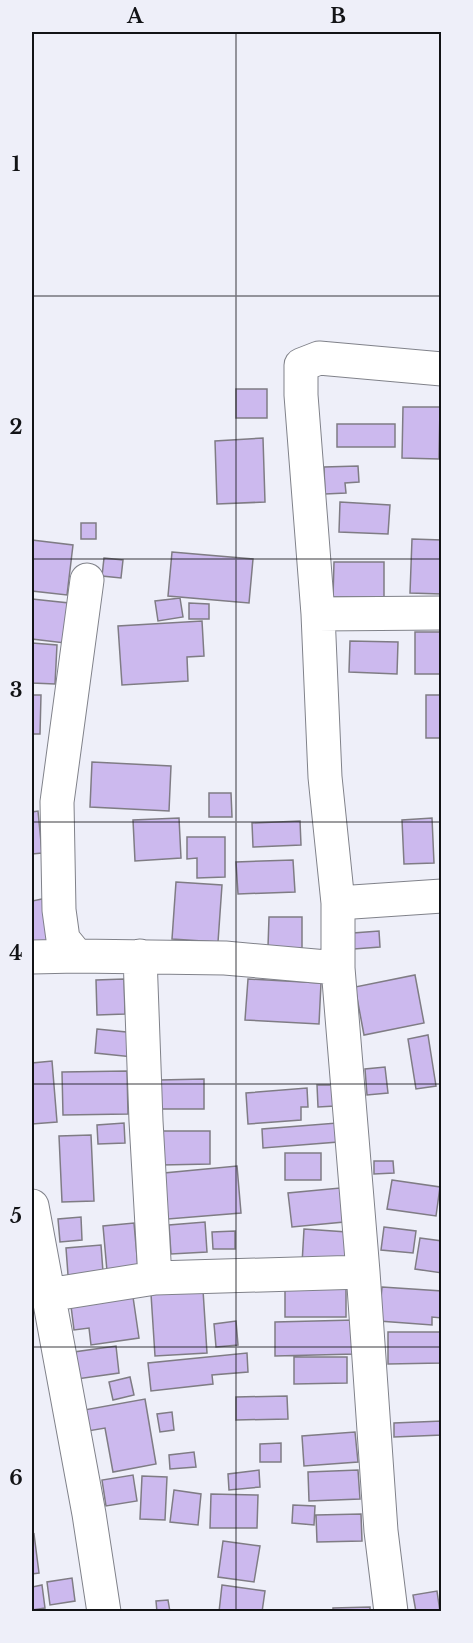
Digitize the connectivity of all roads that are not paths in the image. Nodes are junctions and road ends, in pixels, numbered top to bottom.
1 (441, 369) edge
2 (87, 580) dead end
3 (441, 613) edge
4 (318, 614) junction
5 (44, 802) edge
6 (441, 896) edge
7 (338, 903) junction
8 (77, 956) junction
9 (140, 956) junction
10 (32, 957) edge
11 (338, 968) junction
12 (32, 1206) edge
13 (363, 1272) junction
14 (155, 1278) junction
15 (48, 1295) junction
16 (104, 1611) edge
17 (391, 1611) edge

1 - 4 street
2 - 5 street
3 - 4 street
4 - 7 street
5 - 8 street
6 - 7 street
7 - 11 street
8 - 9 street
8 - 10 street
9 - 11 street
9 - 14 street
11 - 13 street
12 - 15 street
13 - 14 street
13 - 17 street
14 - 15 street
15 - 16 street

